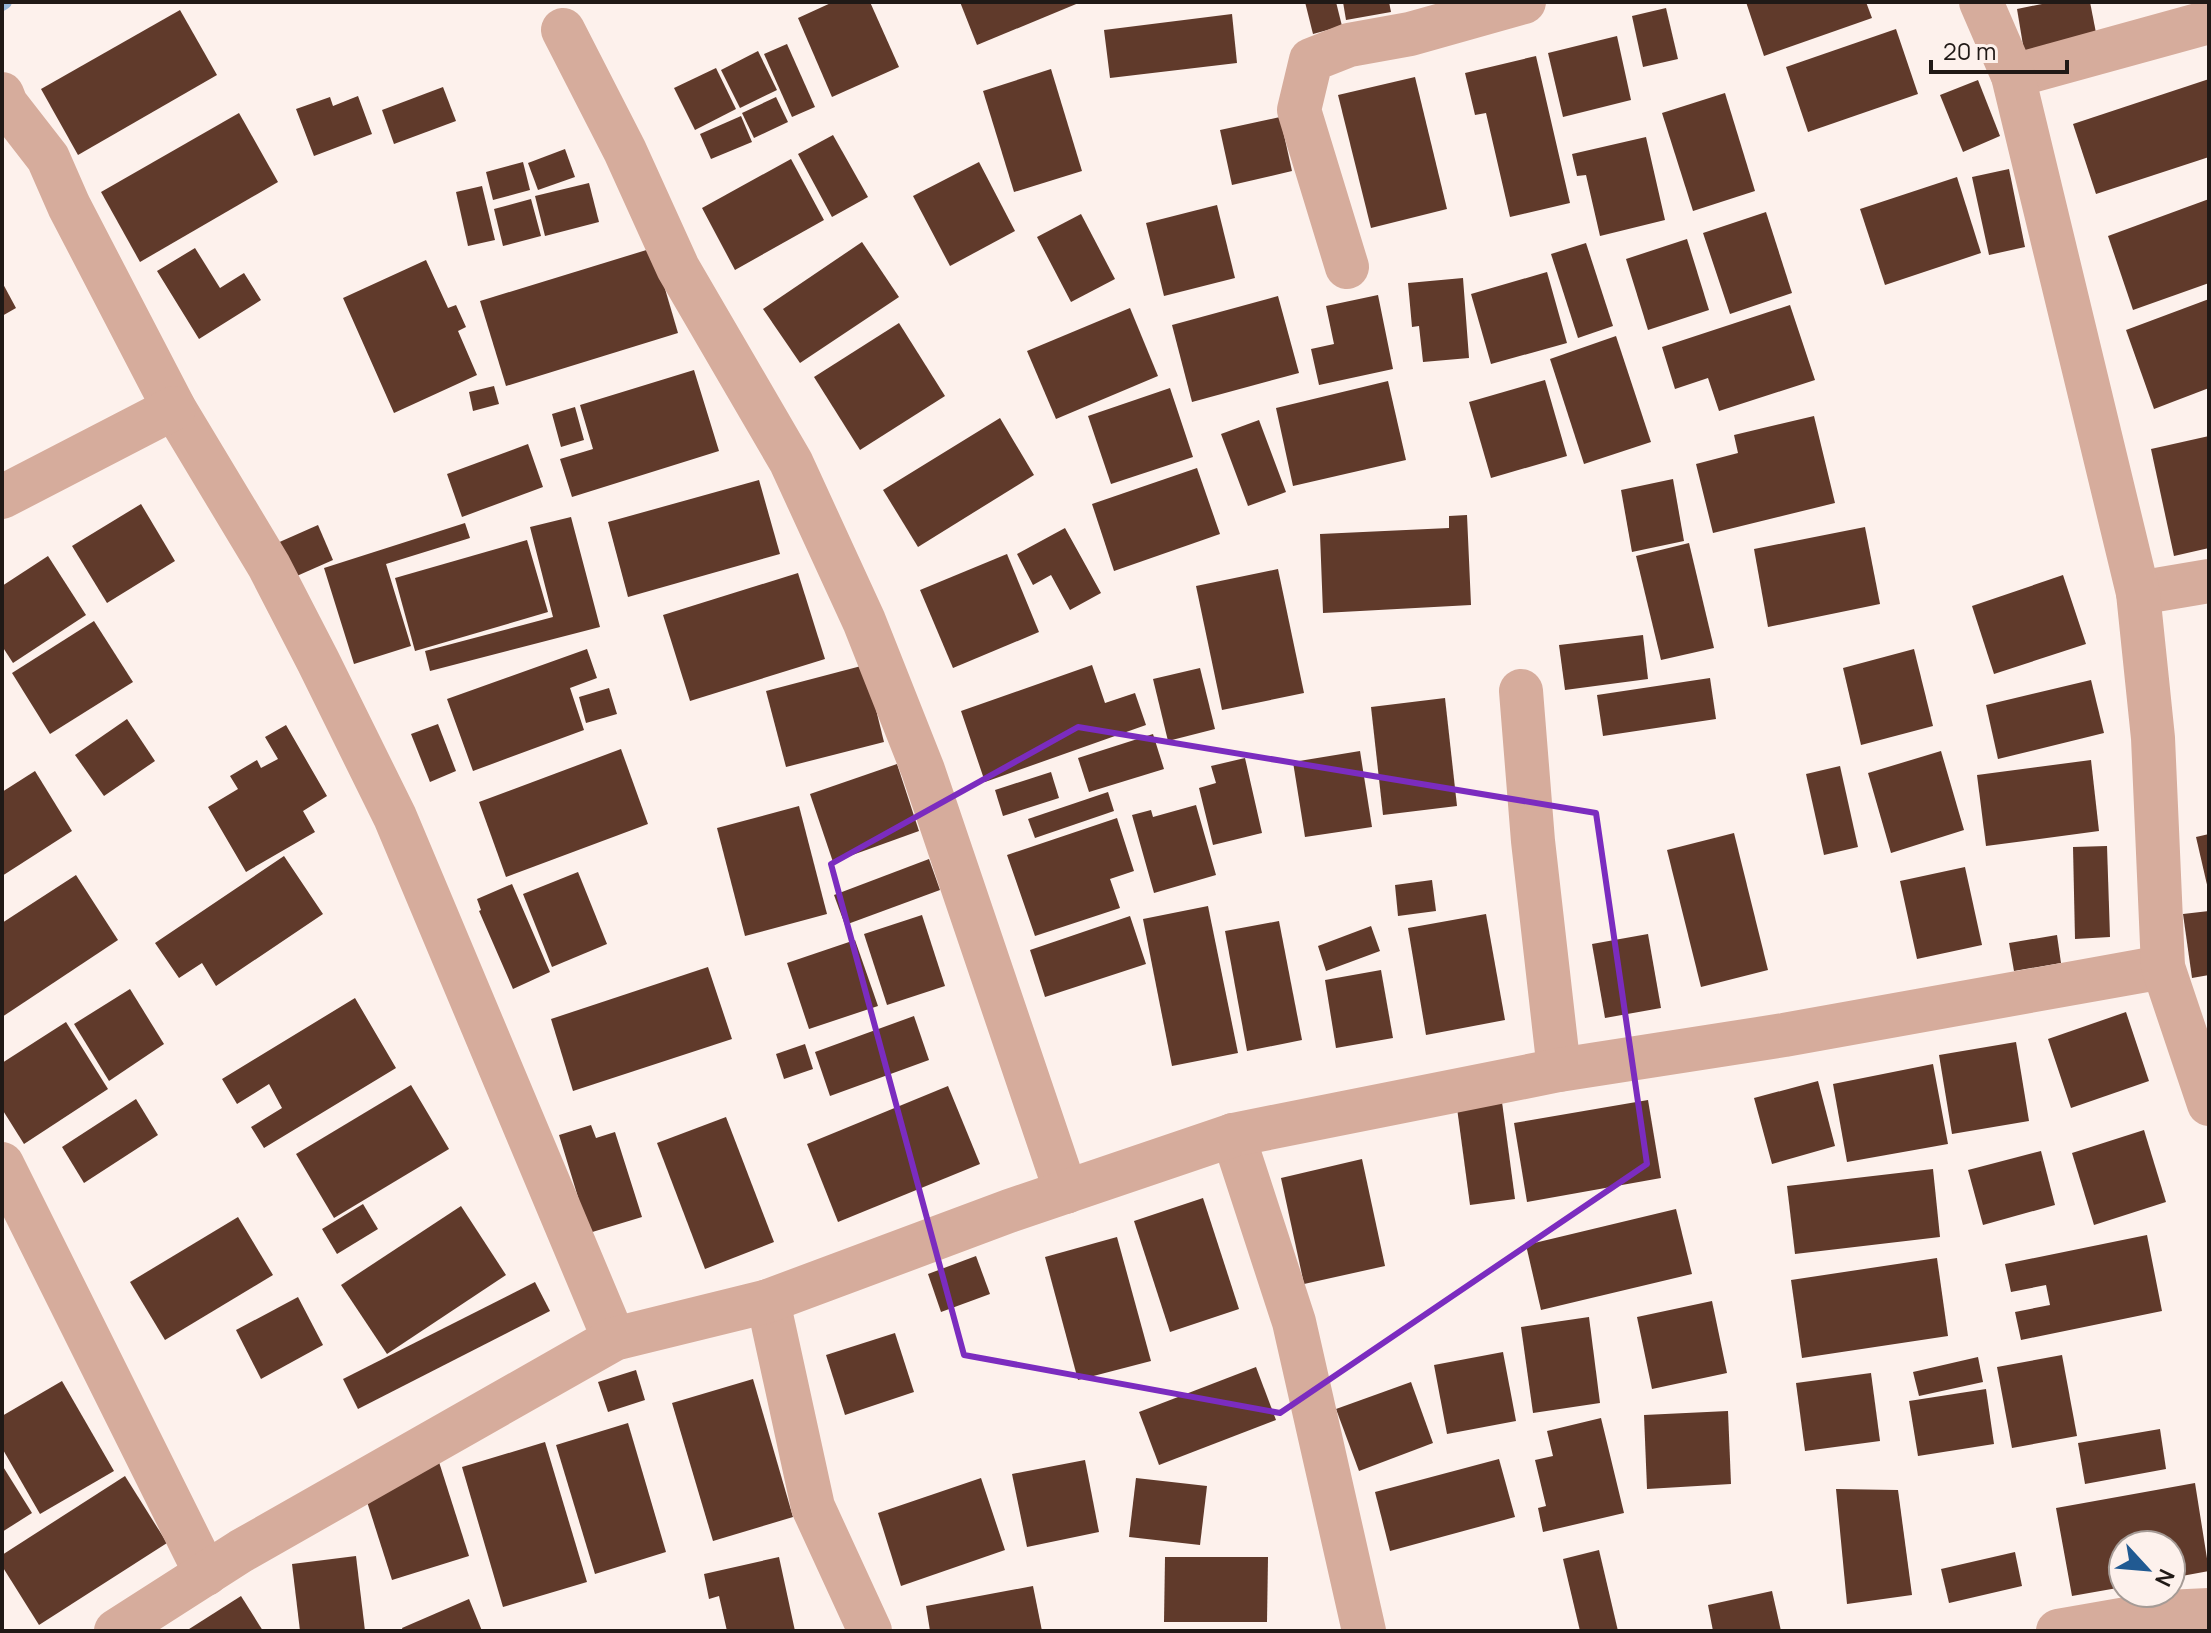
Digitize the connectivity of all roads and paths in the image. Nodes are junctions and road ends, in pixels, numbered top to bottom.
1 (1524, 2) edge
2 (1981, 2) edge
3 (2209, 22) edge
4 (563, 30) dead end
5 (2013, 76) junction
6 (2, 94) edge
7 (1347, 267) dead end
8 (174, 408) junction
9 (2, 497) edge
10 (2209, 581) edge
11 (2138, 593) junction
12 (1521, 691) dead end
13 (2163, 967) junction
14 (2199, 1045) edge
15 (1559, 1070) junction
16 (2209, 1104) edge
17 (1233, 1135) junction
18 (2, 1164) edge
19 (1066, 1192) junction
20 (768, 1301) junction
21 (614, 1339) junction
22 (206, 1574) junction
23 (2209, 1610) edge
24 (116, 1631) edge
25 (870, 1631) edge
26 (1364, 1631) edge
27 (2058, 1631) edge

1 - 7 street
2 - 5 street
3 - 5 street
4 - 19 street
5 - 11 street
6 - 8 street
8 - 9 street
8 - 21 street
10 - 11 street
11 - 13 street
12 - 15 street
13 - 14 street
13 - 15 street
14 - 16 street
15 - 17 street
17 - 19 street
17 - 26 street
18 - 22 street
19 - 20 street
20 - 21 street
20 - 25 street
21 - 22 street
22 - 24 street
23 - 27 street

